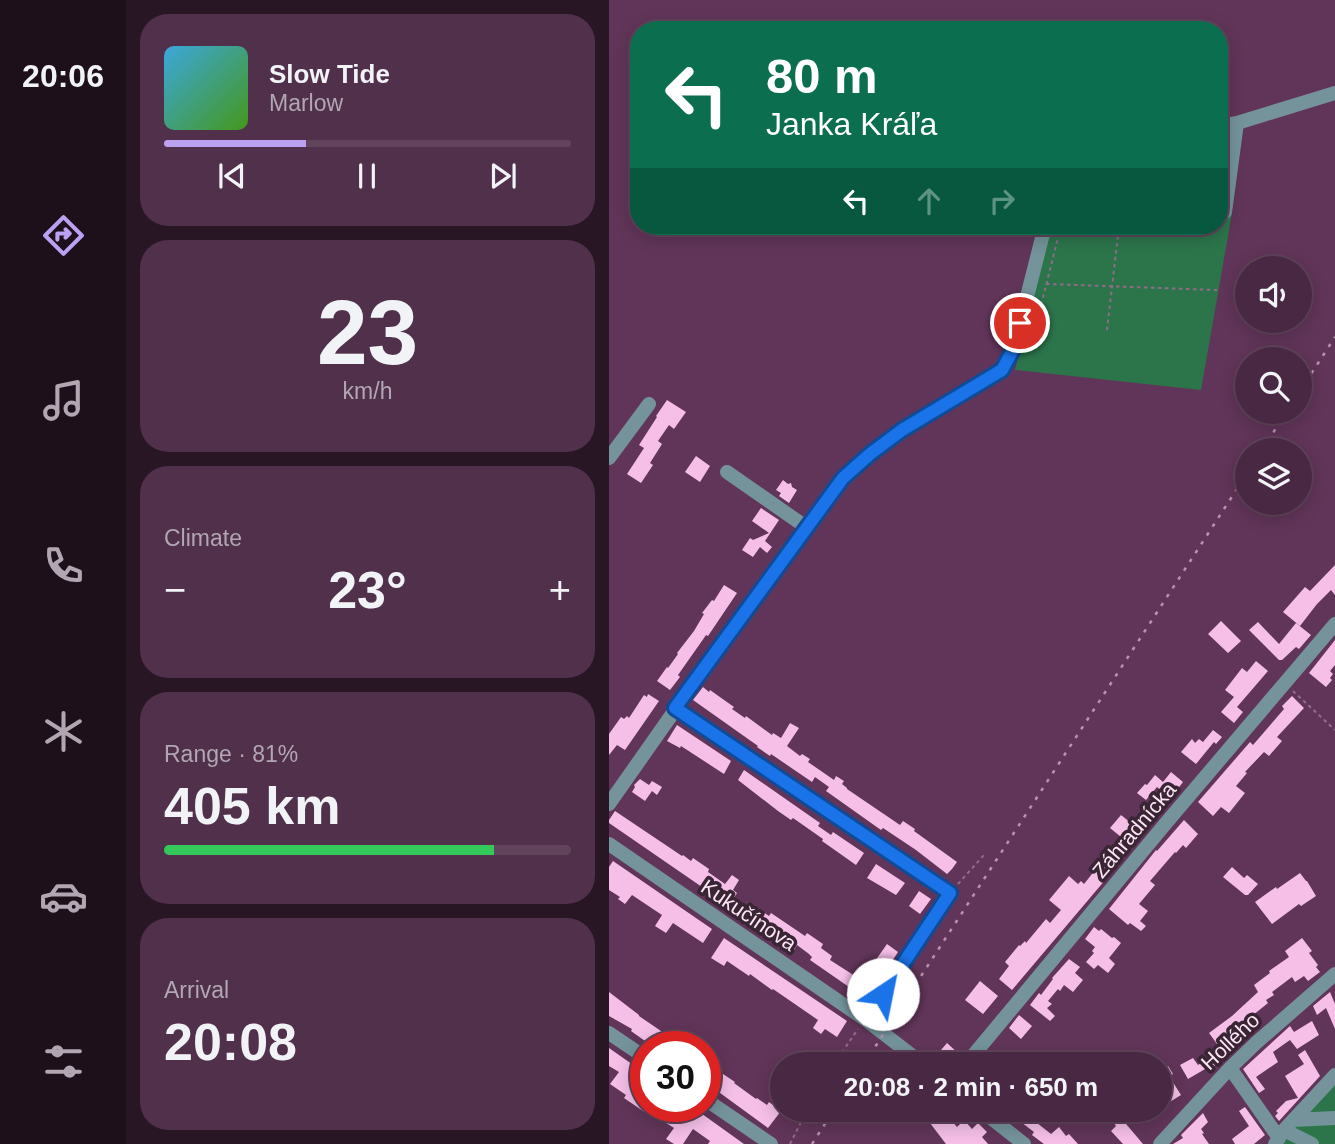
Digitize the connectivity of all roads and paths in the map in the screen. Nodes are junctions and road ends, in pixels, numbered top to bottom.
1 (1335, 93) edge
2 (1237, 124) junction
3 (1228, 125) edge
4 (1228, 190) edge
5 (1043, 235) edge
6 (1059, 235) edge
7 (1117, 235) edge
8 (1046, 285) junction
9 (1111, 287) junction
10 (1217, 290) dead end
11 (1036, 326) dead end
12 (1107, 330) dead end
13 (649, 404) dead end
14 (609, 458) edge
15 (727, 472) dead end
16 (806, 527) junction
17 (1335, 624) edge
18 (1285, 683) junction
19 (675, 708) junction
20 (1335, 730) edge
21 (609, 804) edge
22 (609, 844) edge
23 (984, 855) dead end
24 (950, 893) junction
25 (1335, 974) edge
26 (866, 1020) junction
27 (609, 1033) edge
28 (630, 1047) edge
29 (842, 1052) edge
30 (908, 1052) edge
31 (976, 1052) edge
32 (1230, 1068) junction
33 (1335, 1075) edge
34 (721, 1110) edge
35 (1335, 1118) edge
36 (801, 1122) edge
37 (996, 1122) edge
38 (1280, 1137) edge
39 (771, 1144) edge
40 (790, 1144) edge
41 (1024, 1144) edge
42 (1160, 1144) edge
43 (1312, 1144) edge

1 - 2 street
2 - 3 street
2 - 4 street
5 - 16 street
6 - 8 path
7 - 9 path
8 - 9 path
8 - 11 path
9 - 10 path
9 - 12 path
13 - 14 street
15 - 16 street
16 - 19 street
17 - 18 street, Záhradnícka
18 - 20 path
18 - 31 street, Záhradnícka
19 - 21 street
19 - 24 street
22 - 26 street, Kukučínova
23 - 24 path
24 - 26 street
25 - 32 street, Hollého
26 - 29 path
26 - 30 street, Kukučínova
27 - 28 street
32 - 38 street
32 - 42 street, Hollého
33 - 38 street
34 - 39 street
35 - 38 street
36 - 40 path
37 - 41 street
38 - 43 street

